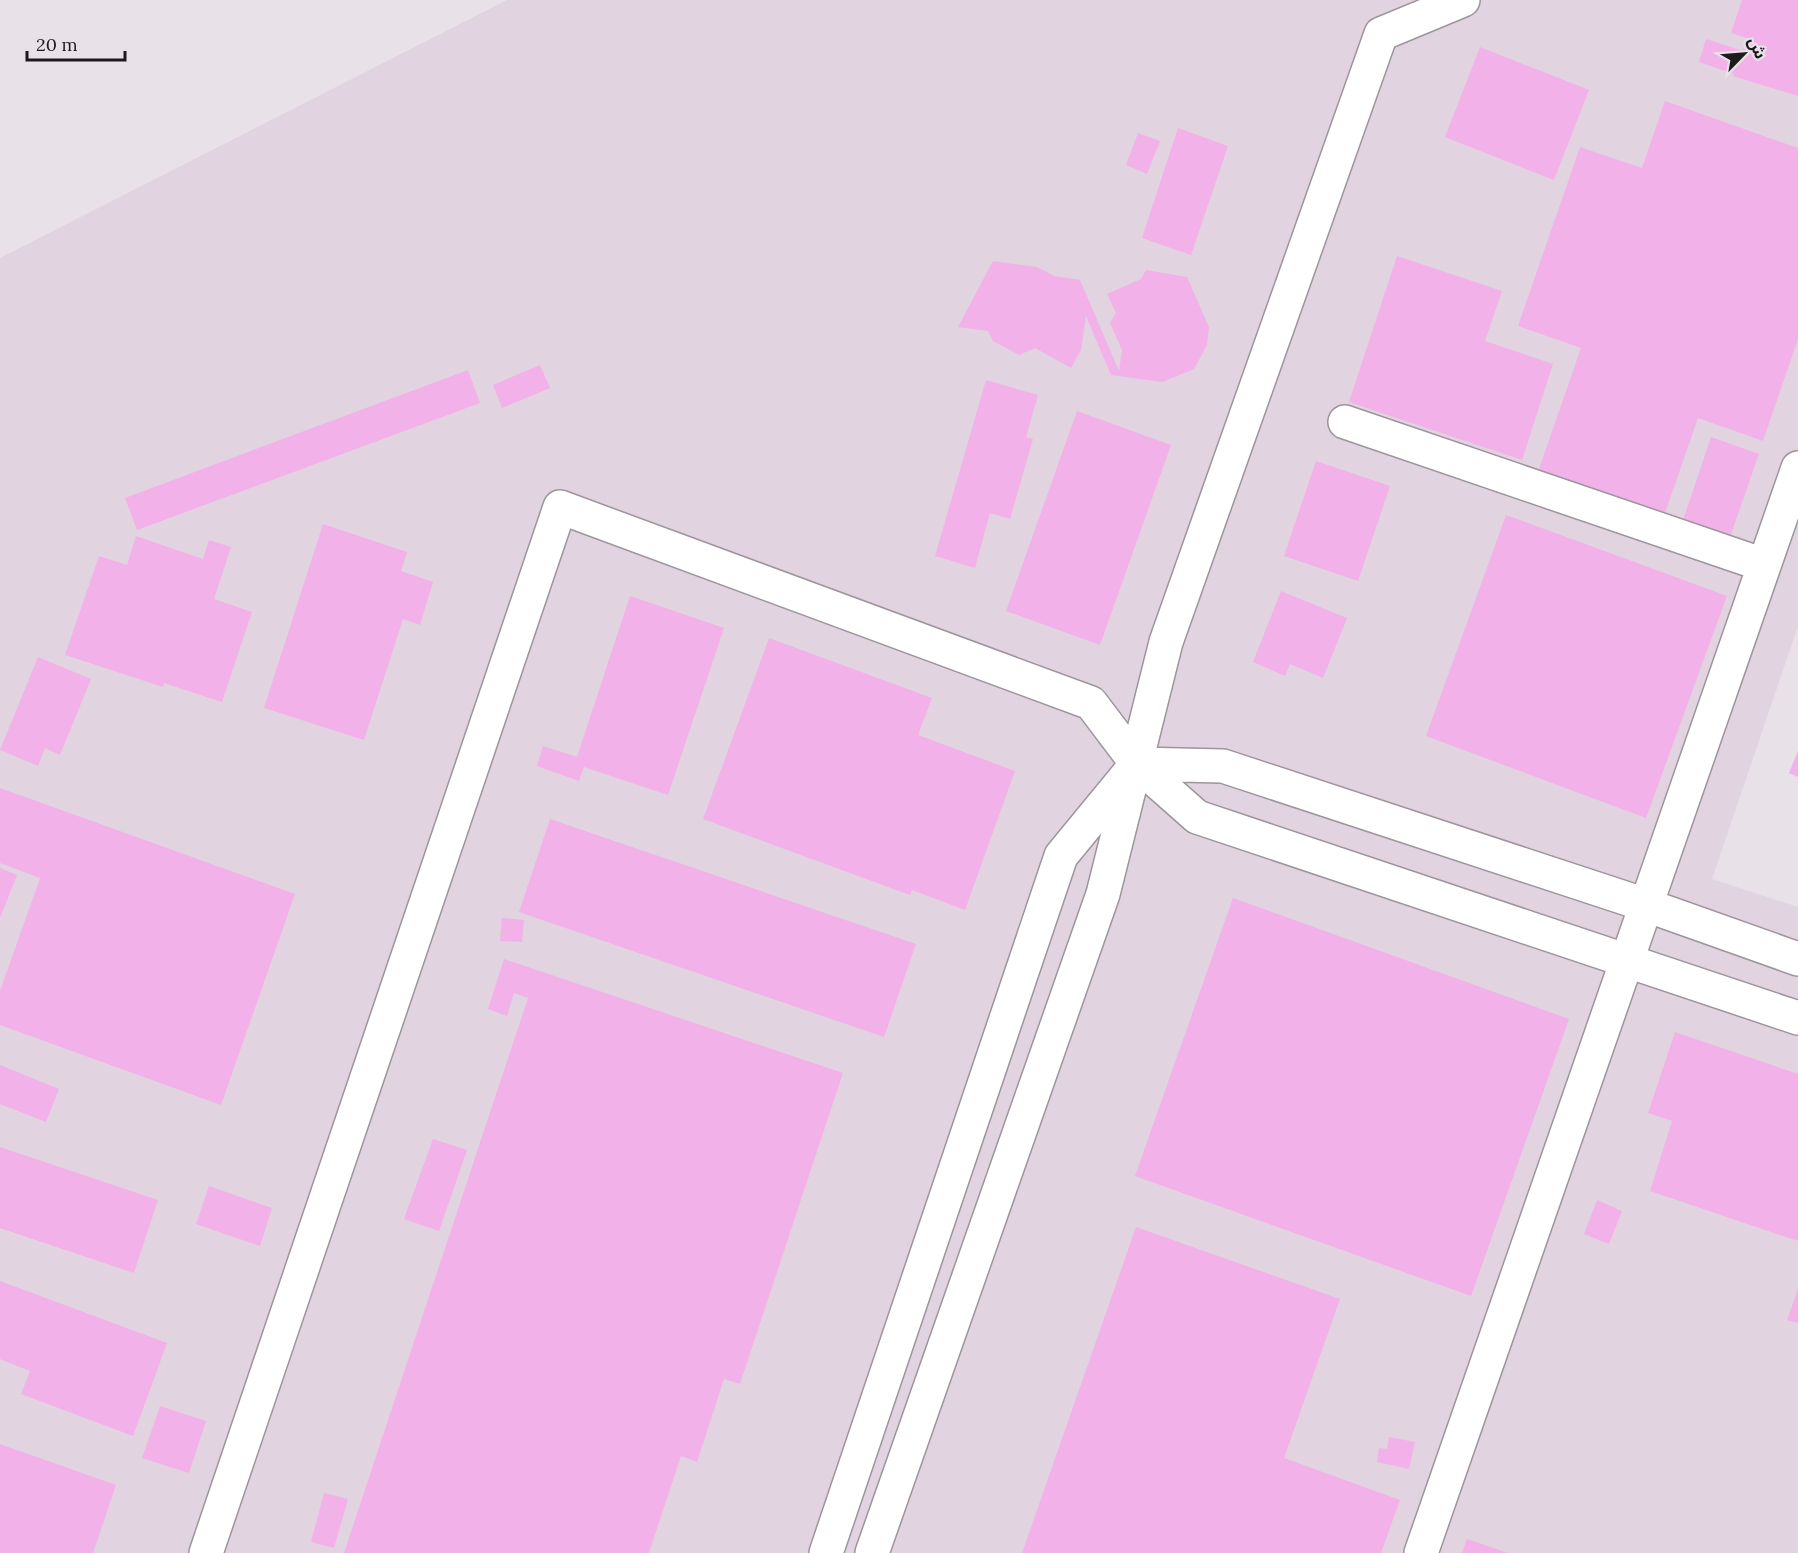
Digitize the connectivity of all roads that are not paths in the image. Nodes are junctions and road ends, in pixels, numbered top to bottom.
1 (1462, 0) edge
2 (1345, 422) dead end
3 (1798, 468) edge
4 (1764, 565) junction
5 (1137, 764) junction
6 (1646, 905) junction
7 (1798, 959) edge
8 (1626, 960) junction
9 (1798, 1018) edge
10 (206, 1553) edge
11 (826, 1553) edge
12 (872, 1553) edge
13 (1421, 1553) edge

1 - 5 street
2 - 4 street
3 - 4 street
4 - 6 street
5 - 6 street
5 - 8 street
5 - 10 street
5 - 11 street
5 - 12 street
6 - 7 street
6 - 8 street
8 - 9 street
8 - 13 street

